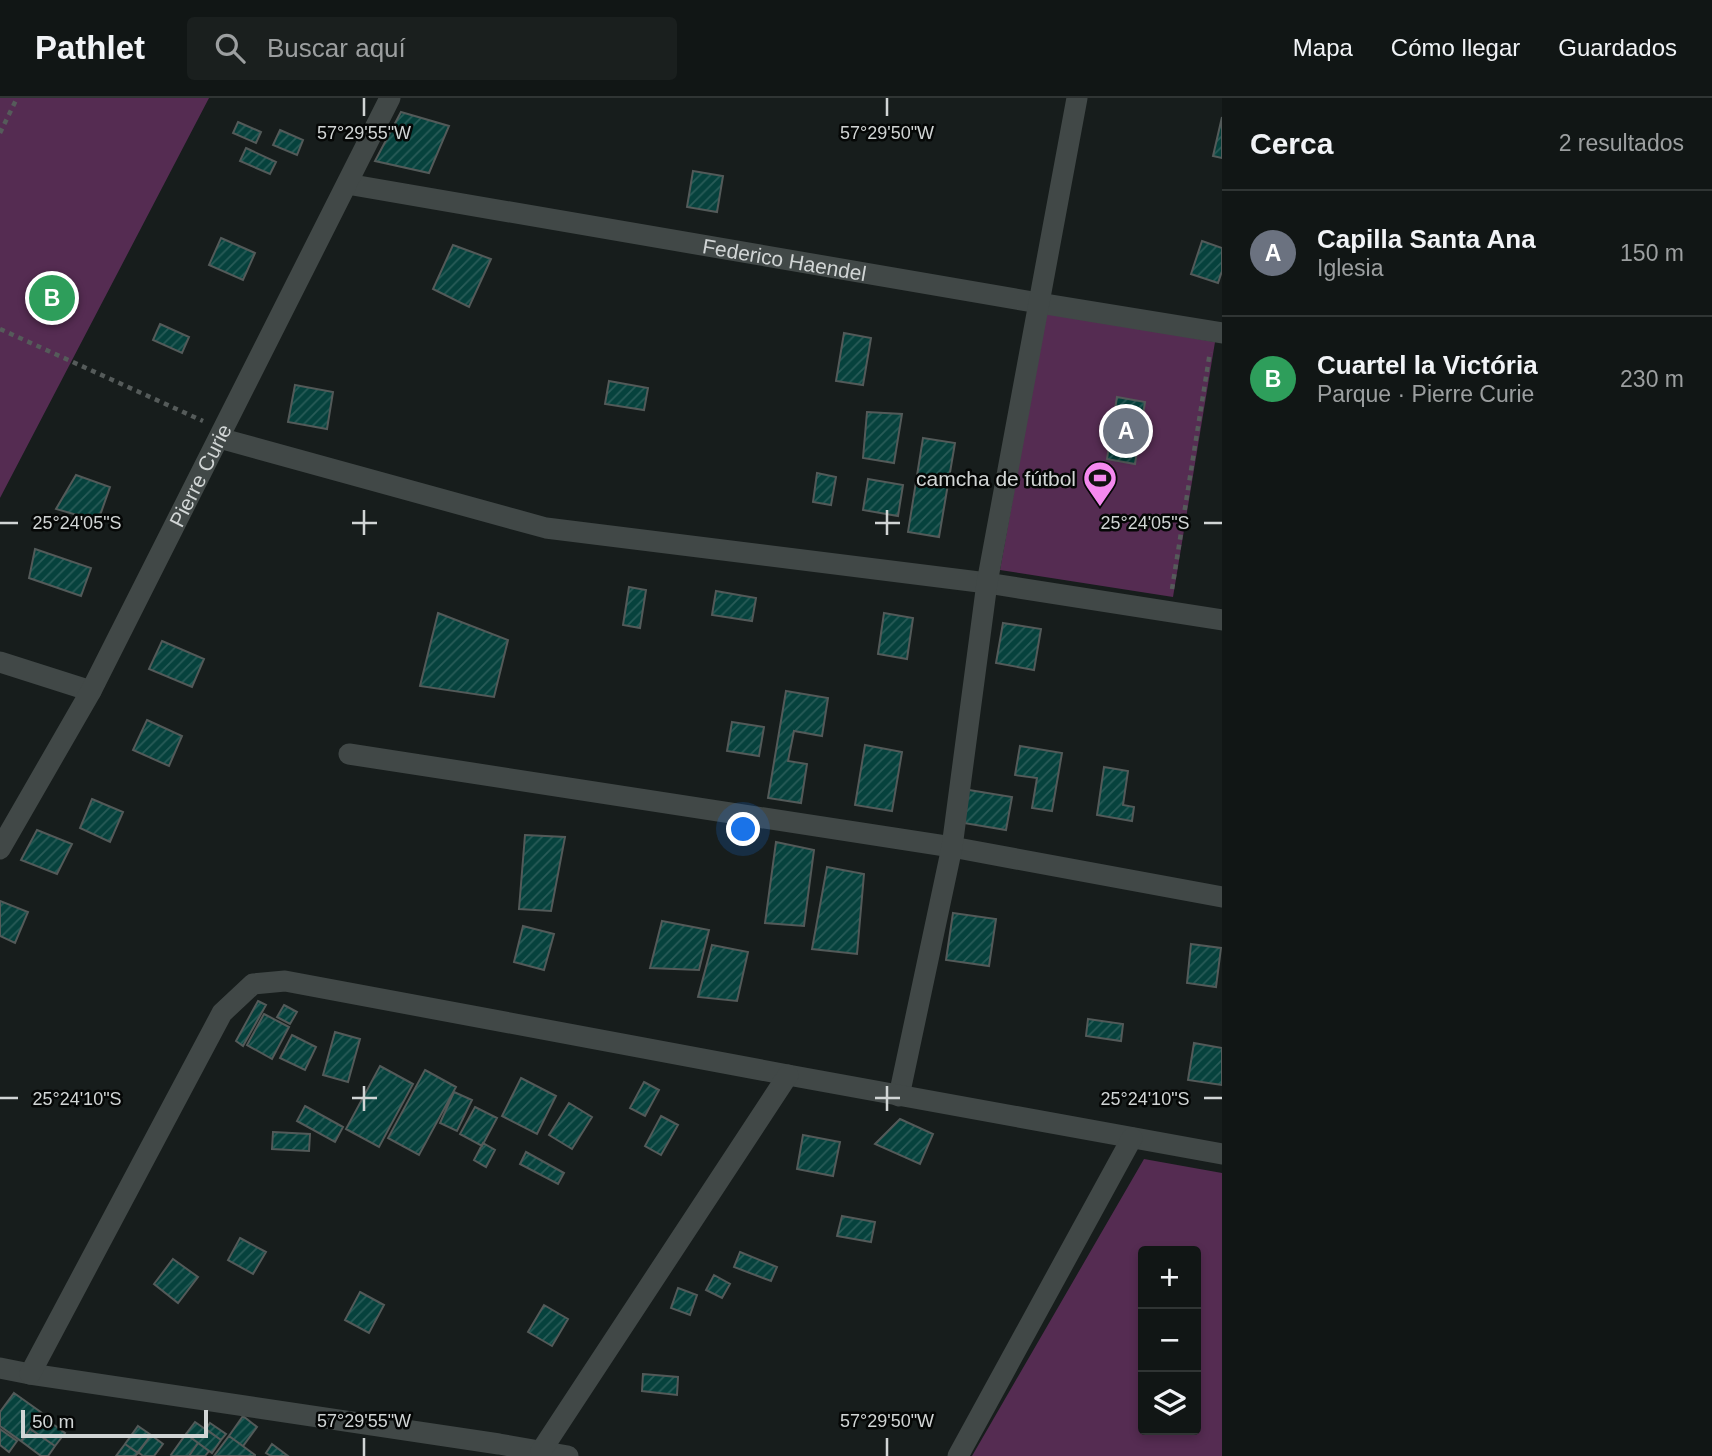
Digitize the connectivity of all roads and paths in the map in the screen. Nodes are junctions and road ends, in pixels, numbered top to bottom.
1 (17, 98) edge
2 (390, 98) edge
3 (1077, 98) edge
4 (0, 133) edge
5 (347, 184) junction
6 (1039, 303) junction
7 (0, 329) edge
8 (1217, 338) edge
9 (221, 434) junction
10 (987, 583) junction
11 (1171, 596) dead end
12 (1222, 620) edge
13 (0, 662) edge
14 (91, 691) junction
15 (349, 754) dead end
16 (951, 847) junction
17 (0, 849) edge
18 (1222, 897) edge
19 (788, 1075) junction
20 (899, 1096) junction
21 (1132, 1138) junction
22 (1222, 1154) edge
23 (0, 1368) edge
24 (30, 1374) junction
25 (495, 1450) edge
26 (541, 1451) junction
27 (568, 1456) edge
28 (958, 1456) edge

1 - 4 path
2 - 5 street, Pierre Curie
3 - 6 street
5 - 6 street, Federico Haendel
5 - 9 street, Pierre Curie
6 - 8 street, Federico Haendel
6 - 10 street
7 - 9 path
8 - 11 path
9 - 10 street
9 - 14 street, Pierre Curie
10 - 12 street
10 - 16 street
13 - 14 street
14 - 17 street, Pierre Curie
15 - 16 street
16 - 18 street
16 - 20 street
19 - 20 street
19 - 24 street
19 - 26 street
20 - 21 street
21 - 22 street
21 - 28 street
23 - 24 street
24 - 25 street
25 - 26 street
26 - 27 street

